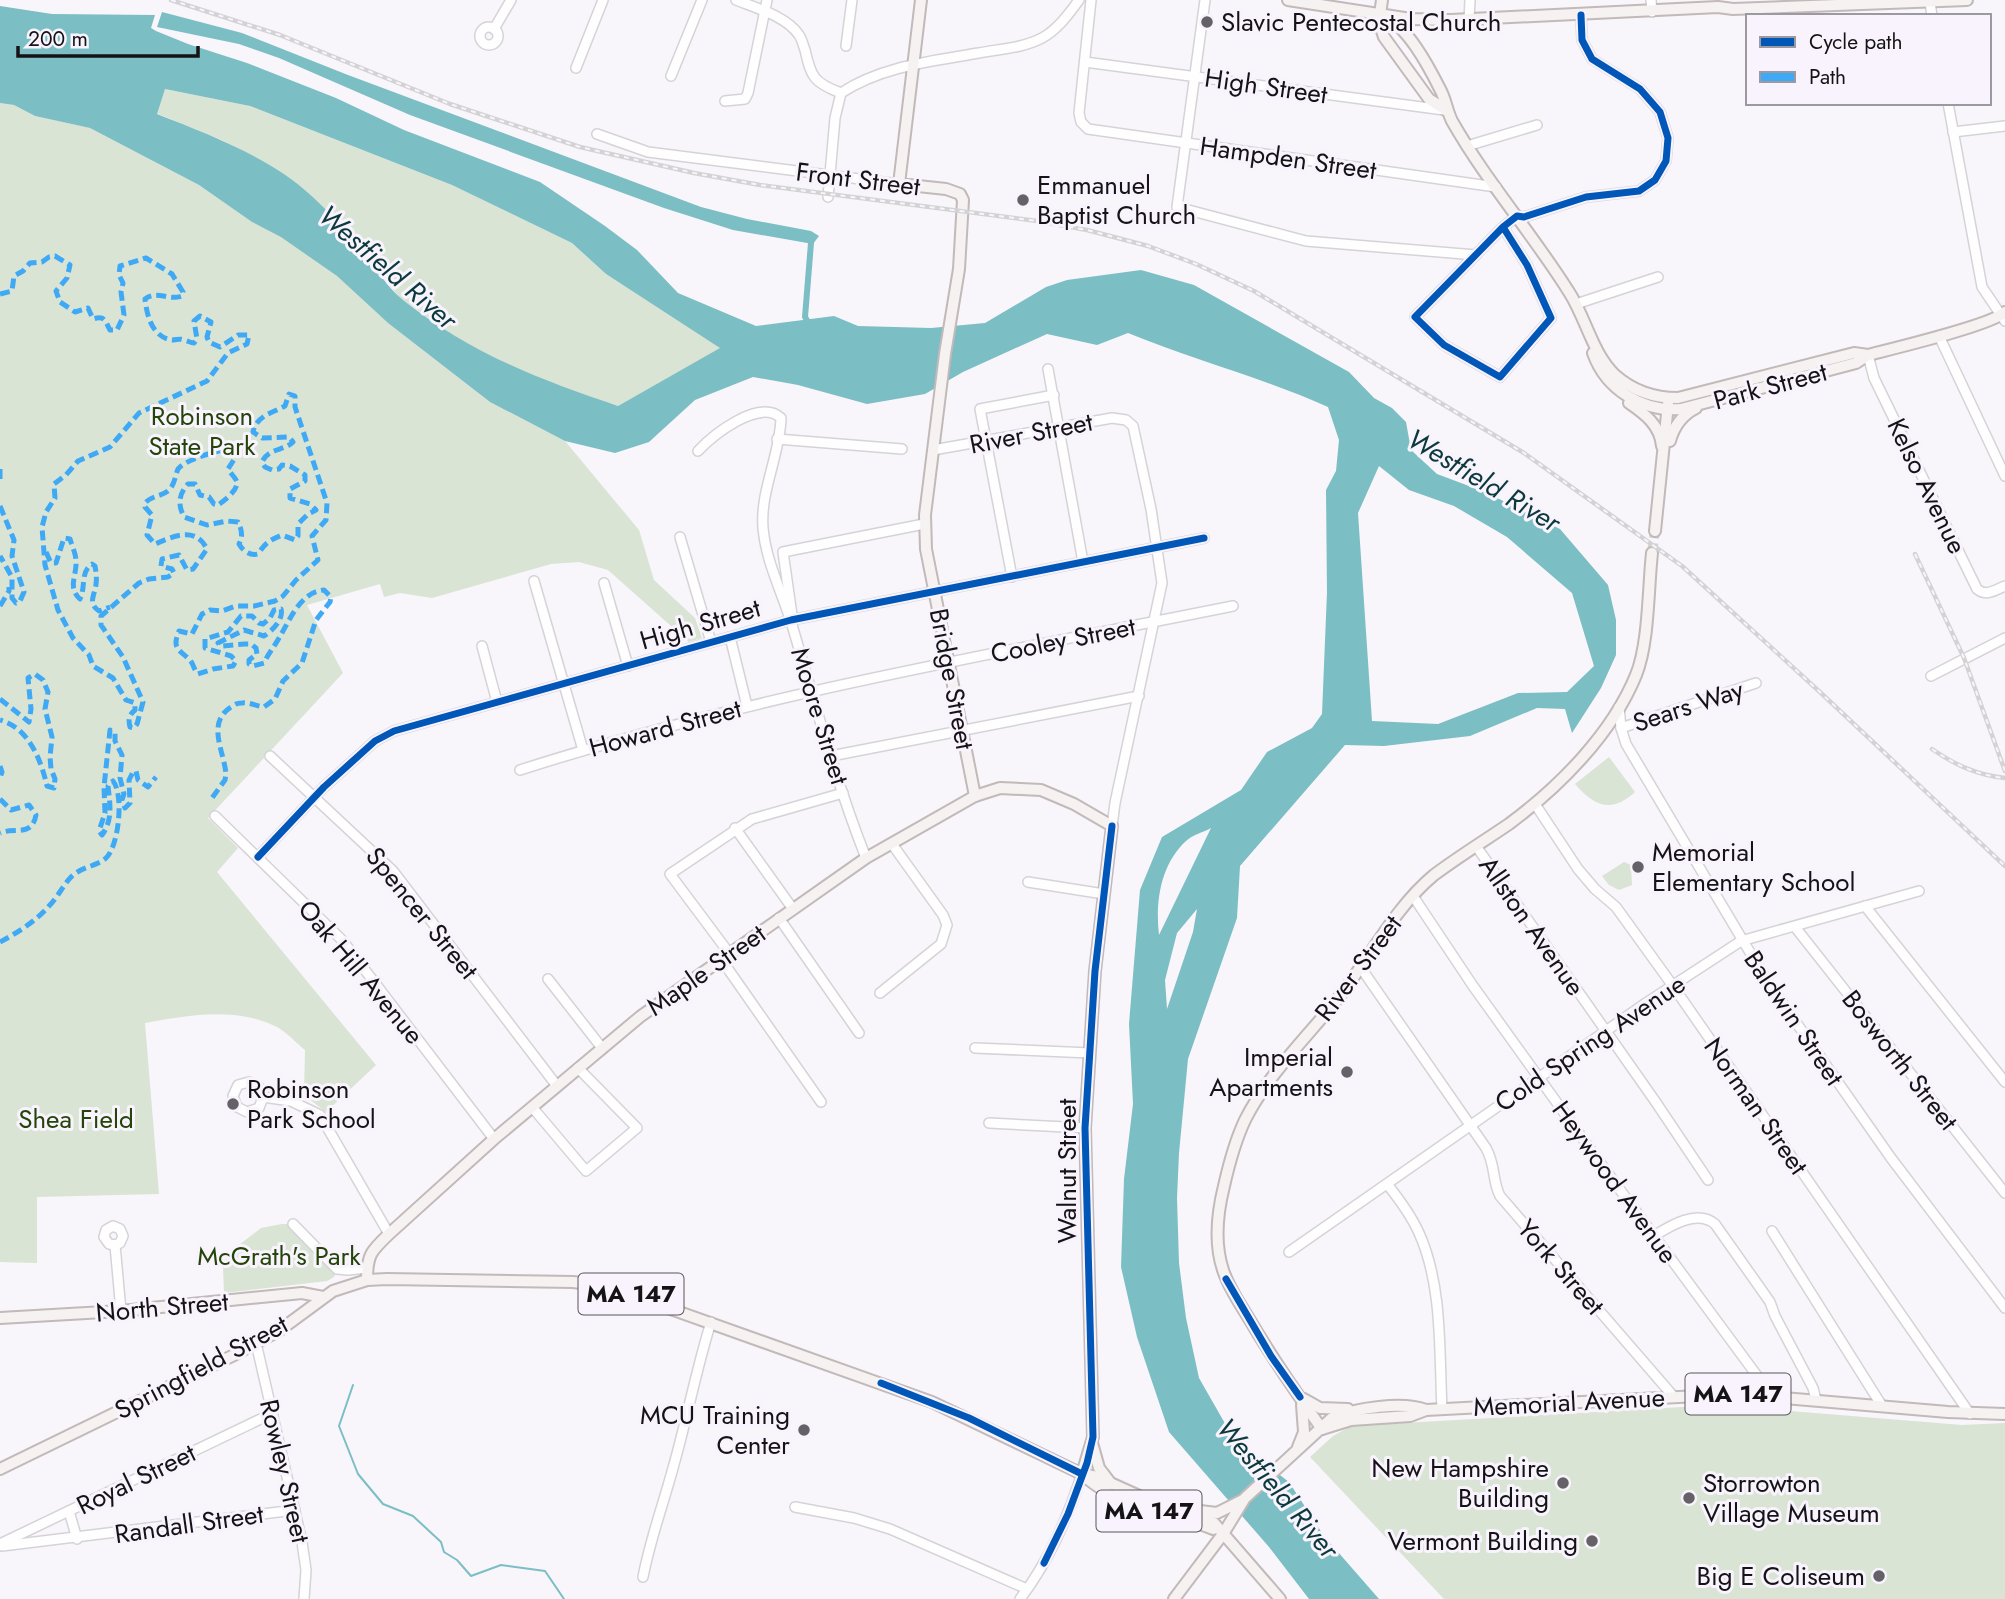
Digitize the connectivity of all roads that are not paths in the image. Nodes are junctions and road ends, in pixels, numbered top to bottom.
1 (511, 0) edge
2 (603, 0) edge
3 (702, 0) edge
4 (736, 0) edge
5 (767, 0) edge
6 (852, 0) edge
7 (921, 0) edge
8 (1079, 0) edge
9 (1091, 0) edge
10 (1205, 0) edge
11 (1288, 0) edge
12 (1382, 0) edge
13 (1470, 0) edge
14 (1967, 0) edge
15 (1930, 2) edge
16 (1651, 6) edge
17 (765, 12) junction
18 (1380, 13) junction
19 (1581, 15) junction
20 (1431, 20) junction
21 (1469, 20) junction
22 (494, 29) dead end
23 (846, 46) dead end
24 (1414, 47) junction
25 (1085, 62) junction
26 (913, 64) junction
27 (576, 68) dead end
28 (671, 76) dead end
29 (1195, 76) junction
30 (841, 93) junction
31 (725, 101) dead end
32 (1948, 105) edge
33 (1446, 110) junction
34 (1537, 125) dead end
35 (2005, 126) edge
36 (1953, 132) junction
37 (597, 134) dead end
38 (1185, 144) junction
39 (1467, 146) junction
40 (829, 175) junction
41 (899, 184) junction
42 (1496, 187) junction
43 (828, 198) dead end
44 (1517, 216) junction
45 (1503, 227) junction
46 (1476, 255) junction
47 (1658, 277) dead end
48 (1576, 304) junction
49 (2004, 316) edge
50 (1585, 323) junction
51 (1938, 336) junction
52 (945, 354) joint
53 (1868, 355) junction
54 (1048, 369) dead end
55 (1603, 376) junction
56 (1054, 396) junction
57 (1668, 403) junction
58 (1709, 403) junction
59 (1128, 421) joint
60 (1060, 428) junction
61 (777, 439) junction
62 (985, 442) junction
63 (902, 449) dead end
64 (933, 450) junction
65 (698, 451) dead end
66 (1663, 464) junction
67 (2005, 476) edge
68 (924, 524) junction
69 (1655, 531) tunnel mouth
70 (680, 537) dead end
71 (1204, 538) dead end
72 (1157, 546) junction
73 (1652, 554) tunnel mouth
74 (1083, 562) junction
75 (1012, 577) junction
76 (534, 581) dead end
77 (604, 583) dead end
78 (2005, 586) edge
79 (935, 592) junction
80 (1233, 606) dead end
81 (790, 620) junction
82 (1155, 621) junction
83 (730, 637) junction
84 (2005, 638) edge
85 (711, 642) junction
86 (482, 646) dead end
87 (949, 663) junction
88 (628, 666) junction
89 (1931, 676) dead end
90 (1756, 683) dead end
91 (564, 684) junction
92 (811, 691) junction
93 (1139, 696) junction
94 (497, 702) junction
95 (747, 706) junction
96 (1619, 707) junction
97 (1620, 728) junction
98 (963, 730) junction
99 (583, 750) junction
100 (270, 756) dead end
101 (831, 756) junction
102 (520, 770) dead end
103 (843, 793) junction
104 (975, 796) junction
105 (315, 797) junction
106 (1535, 804) junction
107 (215, 816) dead end
108 (1112, 827) junction
109 (735, 828) junction
110 (892, 844) junction
111 (1476, 846) junction
112 (258, 857) junction
113 (866, 858) junction
114 (1028, 882) dead end
115 (1919, 891) dead end
116 (1104, 894) junction
117 (1413, 896) junction
118 (1865, 906) junction
119 (793, 909) junction
120 (779, 918) junction
121 (1795, 927) junction
122 (1741, 941) junction
123 (725, 956) junction
124 (1361, 968) junction
125 (548, 979) dead end
126 (1673, 985) junction
127 (880, 993) dead end
128 (1606, 1031) junction
129 (859, 1033) dead end
130 (602, 1048) junction
131 (975, 1048) dead end
132 (1090, 1053) junction
133 (578, 1068) junction
134 (1539, 1078) junction
135 (2005, 1082) edge
136 (557, 1086) junction
137 (263, 1097) dead end
138 (821, 1102) dead end
139 (531, 1107) junction
140 (989, 1123) dead end
141 (1471, 1125) junction
142 (1085, 1128) junction
143 (494, 1139) junction
144 (1708, 1180) dead end
145 (1387, 1184) junction
146 (2005, 1193) edge
147 (293, 1224) dead end
148 (1772, 1231) dead end
149 (388, 1234) junction
150 (1654, 1236) junction
151 (115, 1245) dead end
152 (1289, 1252) dead end
153 (367, 1268) junction
154 (367, 1280) junction
155 (323, 1297) junction
156 (2005, 1308) edge
157 (121, 1311) junction
158 (0, 1318) edge
159 (711, 1322) junction
160 (256, 1343) junction
161 (1772, 1396) junction
162 (1674, 1397) junction
163 (1301, 1399) junction
164 (1816, 1400) junction
165 (1882, 1406) junction
166 (1368, 1408) junction
167 (1442, 1409) junction
168 (1426, 1410) junction
169 (273, 1413) junction
170 (1970, 1414) junction
171 (2005, 1414) edge
172 (1322, 1429) junction
173 (1092, 1443) junction
174 (1296, 1452) junction
175 (0, 1469) edge
176 (1082, 1474) junction
177 (1112, 1484) junction
178 (795, 1507) dead end
179 (1184, 1508) junction
180 (295, 1510) junction
181 (69, 1511) junction
182 (1231, 1512) junction
183 (1223, 1534) junction
184 (77, 1539) junction
185 (0, 1546) edge
186 (643, 1577) dead end
187 (1027, 1590) junction
188 (304, 1599) edge
189 (1020, 1599) edge
190 (1174, 1599) edge
191 (1280, 1599) edge

1 - 22 street
2 - 27 street
3 - 28 street
4 - 17 street
5 - 17 street
6 - 23 street
7 - 26 main road
8 - 26 street
9 - 25 street
10 - 29 street
11 - 18 main road
12 - 18 main road
13 - 21 street
14 - 15 main road
15 - 16 main road
16 - 19 main road
17 - 30 street
17 - 31 street
18 - 20 main road
18 - 24 main road
18 - 33 main road
19 - 21 main road
19 - 44 street
20 - 21 main road
20 - 24 main road
24 - 33 main road
25 - 29 street, High Street
25 - 38 street, Hampden Street
26 - 30 street
26 - 41 main road
29 - 33 street, High Street
29 - 38 street
30 - 40 street
32 - 36 street
33 - 39 main road
34 - 39 street
35 - 36 street
36 - 49 street
37 - 40 street, Front Street
38 - 42 street, Hampden Street
38 - 46 street
39 - 42 main road
40 - 41 street, Front Street
40 - 43 street
41 - 52 main road, Front Street
42 - 44 main road
44 - 45 street
44 - 48 main road
45 - 46 street
45 - 46 street
47 - 48 street
48 - 50 main road
49 - 51 main road, Park Street
50 - 55 main road
50 - 57 main road
51 - 53 main road, Park Street
51 - 67 street
52 - 64 main road, Bridge Street
53 - 57 main road, Park Street
53 - 58 main road, Park Street
53 - 78 street, Kelso Avenue
54 - 56 street
55 - 57 main road
55 - 66 main road
56 - 60 street
56 - 62 street
57 - 58 main road, Park Street
57 - 66 main road
58 - 66 main road
59 - 60 street, River Street
59 - 72 street, Walnut Street
60 - 62 street, River Street
60 - 74 street
61 - 63 street
61 - 65 street, Moore Street
61 - 81 street, Moore Street
62 - 64 street, River Street
62 - 75 street
64 - 68 main road, Bridge Street
66 - 69 main road
68 - 79 main road, Bridge Street
68 - 81 street
70 - 85 street
71 - 72 street, High Street
72 - 74 street, High Street
72 - 82 street, Walnut Street
73 - 96 main road, River Street
74 - 75 street, High Street
75 - 79 street, High Street
76 - 91 street
77 - 88 street
79 - 81 street, High Street
79 - 87 main road, Bridge Street
80 - 82 street, Cooley Street
81 - 83 street, High Street
81 - 92 street, Moore Street
82 - 87 street, Cooley Street
82 - 93 street, Walnut Street
83 - 85 street, High Street
83 - 95 street
84 - 89 street
85 - 88 street, High Street
86 - 94 street
87 - 92 street, Cooley Street
87 - 98 main road, Bridge Street
88 - 91 street, High Street
90 - 97 street, Sears Way
91 - 94 street, High Street
91 - 99 street
92 - 95 street, Howard Street
92 - 101 street, Moore Street
93 - 98 street
93 - 108 street, Walnut Street
94 - 105 street, High Street
95 - 99 street, Howard Street
96 - 97 street, Baldwin Street
96 - 106 main road, River Street
97 - 122 street, Baldwin Street
98 - 101 street
98 - 104 main road, Bridge Street
99 - 102 street, Howard Street
100 - 105 street, Spencer Street
101 - 103 street, Moore Street
103 - 109 street
103 - 113 street, Moore Street
104 - 108 main road, Maple Street
104 - 110 main road, Maple Street
105 - 112 street, High Street
105 - 136 street, Spencer Street
106 - 111 main road, River Street
106 - 126 street, Norman Street
107 - 112 street, Oak Hill Avenue
108 - 116 main road, Walnut Street
109 - 119 street
109 - 123 street
110 - 113 main road, Maple Street
110 - 127 street
111 - 117 main road, River Street
111 - 128 street, Allston Avenue
112 - 143 street, Oak Hill Avenue
113 - 119 main road, Maple Street
114 - 116 street
115 - 118 street, Cold Spring Avenue
116 - 132 main road, Walnut Street
117 - 124 main road, River Street
117 - 134 street, Heywood Avenue
118 - 121 street, Cold Spring Avenue
118 - 135 street
119 - 120 main road, Maple Street
120 - 123 main road, Maple Street
120 - 129 street
121 - 122 street, Cold Spring Avenue
121 - 146 street, Bosworth Street
122 - 126 street, Cold Spring Avenue
122 - 156 street, Baldwin Street
123 - 130 main road, Maple Street
123 - 138 street
124 - 141 street, York Street
124 - 163 main road, River Street
125 - 130 street
126 - 128 street, Cold Spring Avenue
126 - 170 street, Norman Street
128 - 134 street, Cold Spring Avenue
128 - 144 street, Allston Avenue
130 - 133 main road, Maple Street
131 - 132 street
132 - 142 main road, Walnut Street
133 - 136 main road, Maple Street
133 - 139 street
134 - 141 street, Cold Spring Avenue
134 - 150 street, Heywood Avenue
136 - 139 main road, Maple Street
137 - 149 street
139 - 143 main road, Maple Street
140 - 142 street
141 - 145 street, Cold Spring Avenue
141 - 162 street, York Street
142 - 173 main road, Walnut Street
143 - 149 main road, Maple Street
145 - 152 street, Cold Spring Avenue
145 - 167 street
147 - 153 street
148 - 165 street
149 - 153 main road, Maple Street
150 - 161 street, Heywood Avenue
150 - 164 street
151 - 157 street
153 - 154 main road, Maple Street
154 - 155 main road, Springfield Street / MA 147
154 - 159 main road, Springfield Street / MA 147
155 - 157 main road, North Street
155 - 160 main road, Springfield Street / MA 147
157 - 158 main road, North Street
159 - 176 main road, Springfield Street / MA 147
159 - 186 street
160 - 169 street, Rowley Street
160 - 175 main road, Springfield Street / MA 147
161 - 162 main road, Memorial Avenue / MA 147
161 - 164 main road, Memorial Avenue / MA 147
162 - 167 main road, Memorial Avenue / MA 147
163 - 166 main road
163 - 172 main road, River Street
163 - 174 main road
164 - 165 main road, Memorial Avenue / MA 147
165 - 170 main road, Memorial Avenue / MA 147
166 - 168 main road, Memorial Avenue / MA 147
166 - 172 main road, Memorial Avenue / MA 147
167 - 168 main road, Memorial Avenue / MA 147
168 - 172 main road, Memorial Avenue / MA 147
169 - 180 street, Rowley Street
169 - 181 street, Royal Street
170 - 171 main road, Memorial Avenue / MA 147
172 - 174 main road, Memorial Avenue / MA 147
173 - 176 main road, Walnut Street
173 - 177 main road
174 - 182 main road, Memorial Avenue / MA 147
176 - 177 main road, Springfield Street / MA 147
176 - 183 main road, Springfield Street / MA 147
176 - 187 street
177 - 179 main road, Springfield Street / MA 147
178 - 187 street
179 - 182 main road, MA 147
179 - 183 main road, Springfield Street
180 - 184 street, Randall Street
180 - 188 street, Rowley Street
181 - 184 street
181 - 185 street, Royal Street
182 - 183 main road, MA 147
183 - 190 main road
183 - 191 main road
184 - 185 street, Randall Street
187 - 189 street

